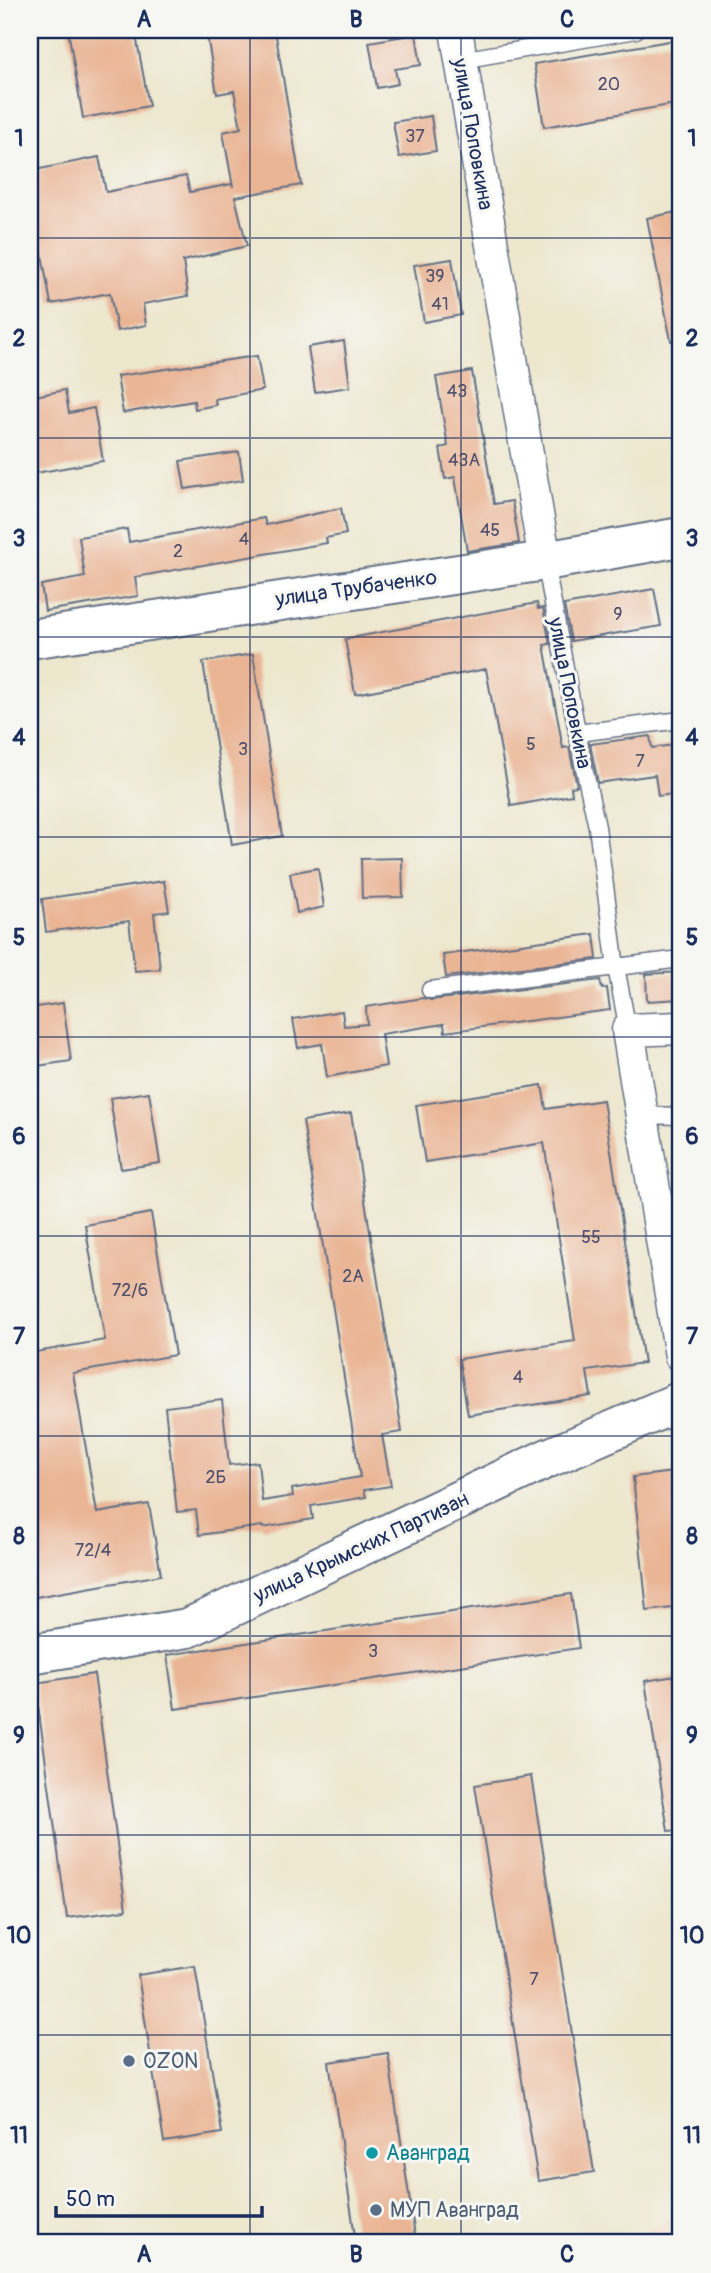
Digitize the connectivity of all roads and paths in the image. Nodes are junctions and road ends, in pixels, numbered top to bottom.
1 (636, 30) edge
2 (610, 32) edge
3 (458, 45) edge
4 (681, 537) edge
5 (545, 561) junction
6 (30, 639) edge
7 (681, 720) edge
8 (577, 733) junction
9 (681, 959) edge
10 (616, 967) junction
11 (430, 990) dead end
12 (681, 1028) edge
13 (628, 1030) junction
14 (642, 1115) junction
15 (681, 1116) edge
16 (681, 1356) edge
17 (681, 1401) edge
18 (30, 1654) edge

1 - 2 lane
2 - 3 lane
3 - 5 street, улица Поповкина
4 - 5 main road, улица Трубаченко
5 - 6 main road, улица Трубаченко
5 - 8 lane, улица Поповкина
7 - 8 lane
8 - 10 lane, улица Поповкина
9 - 10 lane
10 - 11 lane
10 - 13 lane, улица Поповкина
12 - 13 street
13 - 14 street, улица Поповкина
14 - 15 lane
14 - 16 street, улица Поповкина
17 - 18 main road, улица Крымских Партизан

